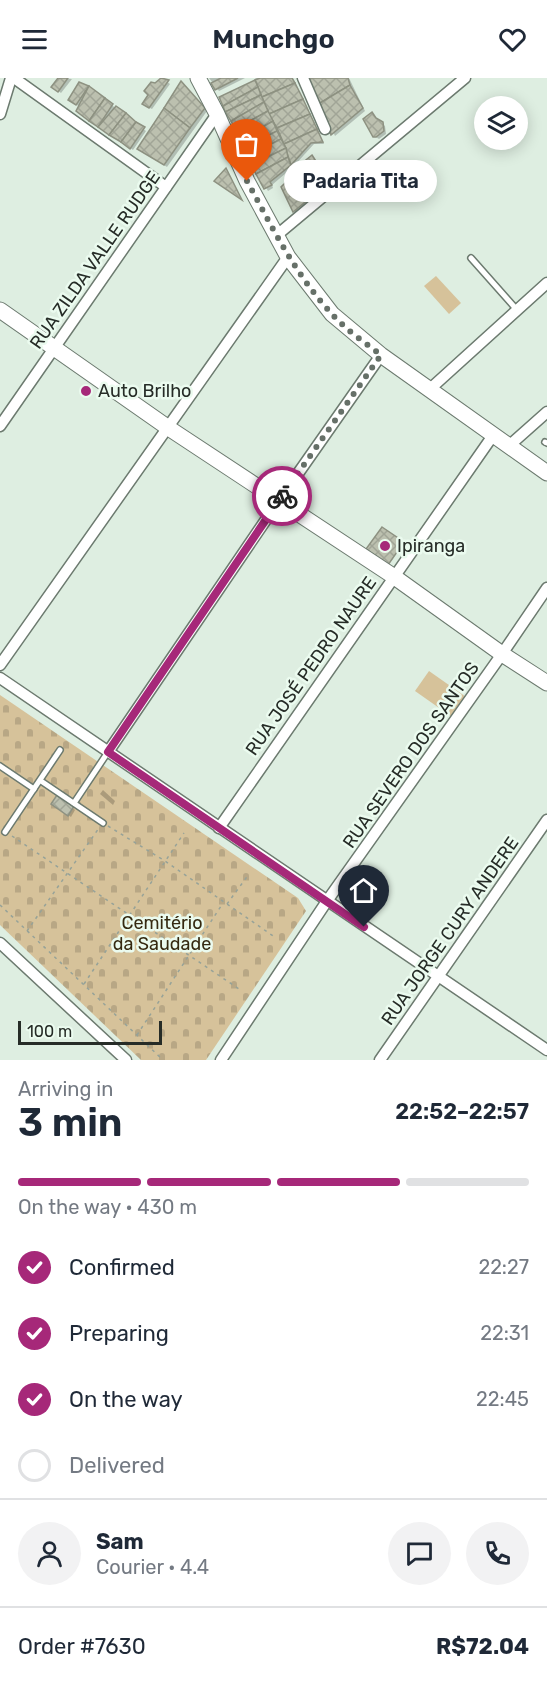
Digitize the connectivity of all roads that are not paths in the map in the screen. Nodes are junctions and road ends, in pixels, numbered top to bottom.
1 (13, 78) edge
2 (198, 78) edge
3 (303, 78) edge
4 (465, 78) edge
5 (0, 114) edge
6 (217, 114) junction
7 (325, 129) dead end
8 (166, 187) junction
9 (277, 235) junction
10 (288, 257) junction
11 (471, 258) dead end
12 (547, 283) edge
13 (0, 310) edge
14 (517, 310) junction
15 (54, 348) junction
16 (381, 355) junction
17 (430, 389) junction
18 (547, 412) edge
19 (0, 426) edge
20 (167, 428) junction
21 (494, 434) junction
22 (510, 445) junction
23 (547, 472) edge
24 (278, 502) junction
25 (393, 576) junction
26 (547, 589) edge
27 (502, 654) junction
28 (0, 665) edge
29 (0, 678) edge
30 (547, 683) edge
31 (60, 750) dead end
32 (108, 752) junction
33 (0, 765) edge
34 (41, 781) junction
35 (34, 789) junction
36 (74, 803) junction
37 (547, 820) edge
38 (103, 823) road end
39 (219, 828) junction
40 (5, 832) road end
41 (327, 901) junction
42 (2, 949) edge
43 (439, 977) junction
44 (547, 1049) edge
45 (126, 1060) edge
46 (221, 1060) edge
47 (380, 1060) edge
48 (539, 1060) edge

1 - 5 street
1 - 8 street
2 - 6 main road
3 - 7 street
4 - 9 street
6 - 8 street, RUA ZILDA VALLE RUDGE
6 - 9 main road
8 - 15 street, RUA ZILDA VALLE RUDGE
9 - 10 main road
10 - 16 main road
10 - 20 street
11 - 14 lane
12 - 14 street
13 - 15 main road
14 - 17 street
15 - 19 street, RUA ZILDA VALLE RUDGE
15 - 20 main road
16 - 17 main road
16 - 24 street
17 - 21 main road
18 - 22 street
20 - 24 main road
20 - 28 street
21 - 22 main road
21 - 25 street, RUA JOSÉ PEDRO NAURE
22 - 23 main road
24 - 25 main road
24 - 32 street
25 - 27 main road
25 - 39 street, RUA JOSÉ PEDRO NAURE
26 - 27 street, RUA SEVERO DOS SANTOS
27 - 30 main road
27 - 41 street, RUA SEVERO DOS SANTOS
29 - 32 street
31 - 34 lane
32 - 36 lane
32 - 39 street
33 - 35 lane
34 - 35 lane
34 - 36 lane
35 - 40 lane
36 - 38 lane
37 - 43 street, RUA JORGE CURY ANDERE
39 - 41 street
41 - 43 street
41 - 46 street, RUA SEVERO DOS SANTOS
42 - 45 street
43 - 44 street
43 - 47 street, RUA JORGE CURY ANDERE
44 - 48 street

